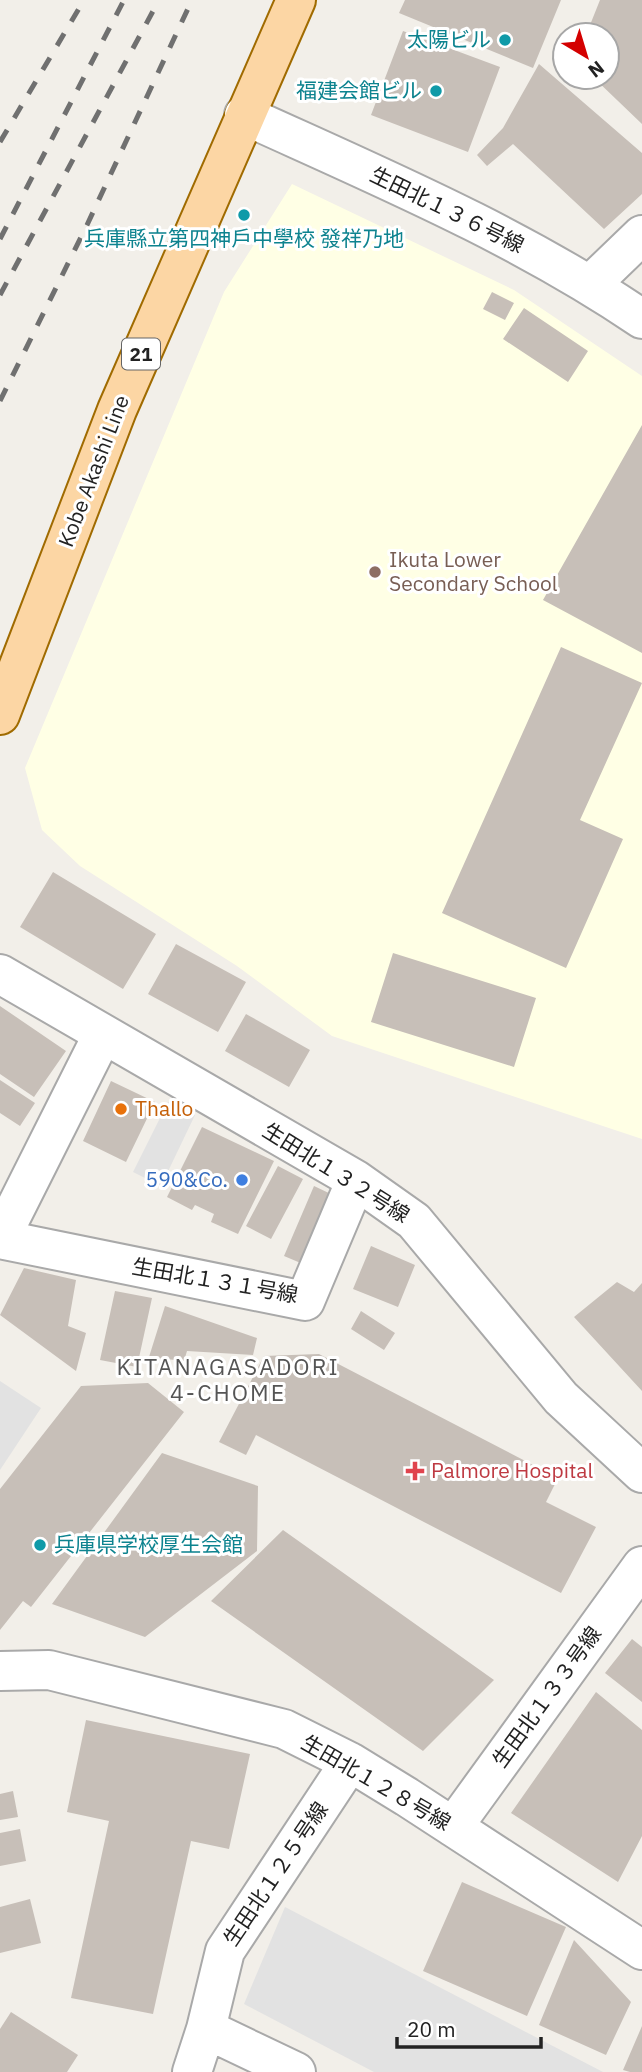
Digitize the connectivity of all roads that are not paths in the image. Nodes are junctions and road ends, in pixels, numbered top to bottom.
1 (296, 0) edge
2 (244, 115) junction
3 (642, 234) edge
4 (591, 284) junction
5 (642, 318) edge
6 (0, 715) edge
7 (0, 974) edge
8 (103, 1034) junction
9 (356, 1180) junction
10 (0, 1239) edge
11 (642, 1473) edge
12 (642, 1566) edge
13 (0, 1671) edge
14 (351, 1762) junction
15 (453, 1827) junction
16 (642, 1951) edge
17 (206, 2029) junction
18 (192, 2072) edge
19 (296, 2072) edge

1 - 2 main road, Kobe Akashi Line / 21
2 - 4 street, 生田北１３６号線
2 - 6 main road, Kobe Akashi Line / 21
3 - 4 street
4 - 5 street, 生田北１３６号線
7 - 8 street, 生田北１３２号線
8 - 9 street, 生田北１３２号線
8 - 10 street
9 - 10 street, 生田北１３１号線
9 - 11 street, 生田北１３２号線
12 - 15 street, 生田北１３３号線
13 - 14 street, 生田北１２８号線
14 - 15 street, 生田北１２８号線
14 - 17 street, 生田北１２５号線
15 - 16 street, 生田北１２８号線
17 - 18 street, 生田北１２５号線
17 - 19 street

